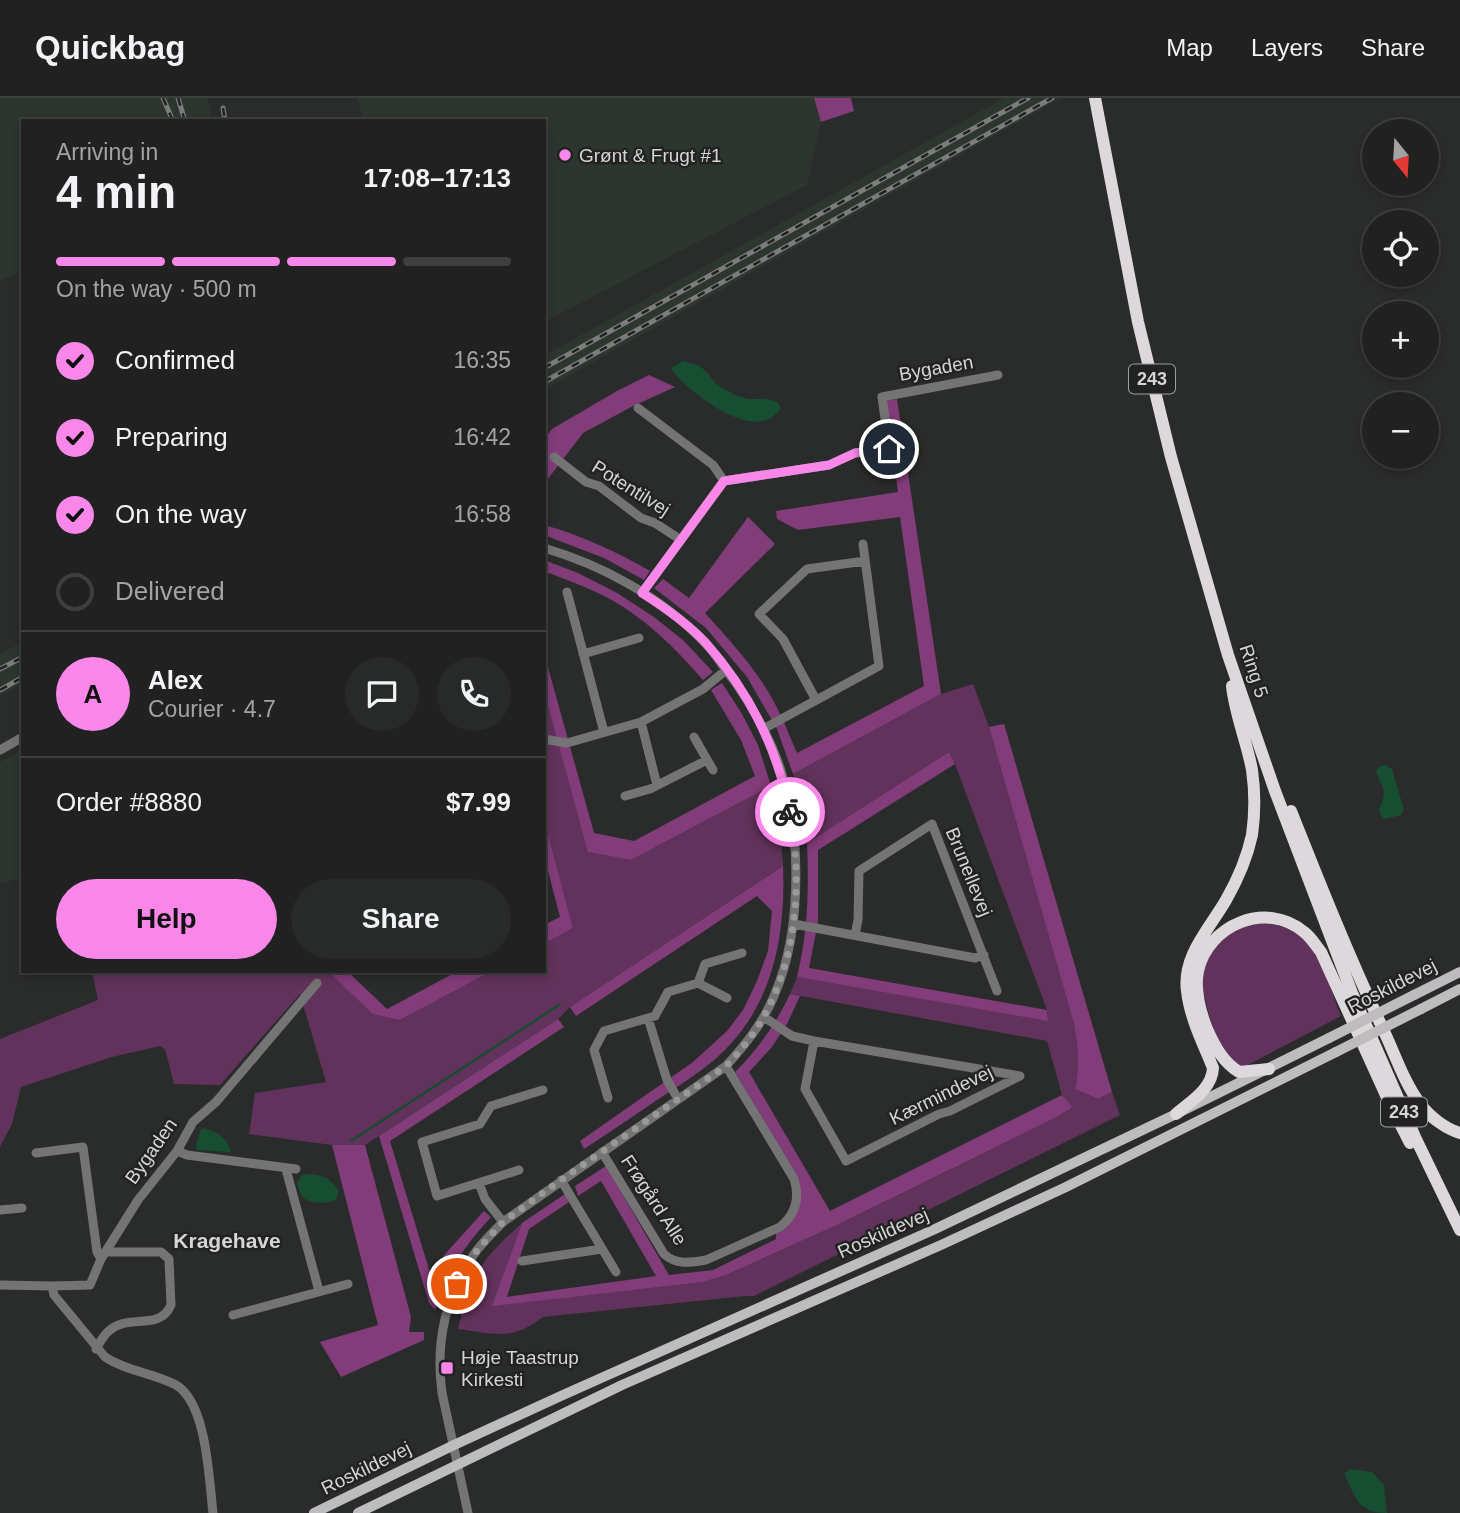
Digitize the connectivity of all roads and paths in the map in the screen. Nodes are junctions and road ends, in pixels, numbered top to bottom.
1 (1095, 98) edge
2 (998, 375) dead end
3 (638, 408) dead end
4 (889, 449) junction
5 (569, 456) dead end
6 (554, 457) dead end
7 (891, 461) dead end
8 (562, 464) junction
9 (724, 481) junction
10 (681, 540) junction
11 (863, 544) dead end
12 (546, 548) edge
13 (865, 561) junction
14 (567, 592) dead end
15 (642, 593) junction
16 (639, 638) dead end
17 (583, 654) junction
18 (1228, 655) junction
19 (726, 670) junction
20 (1239, 689) junction
21 (816, 700) junction
22 (641, 722) junction
23 (763, 729) junction
24 (604, 732) junction
25 (694, 737) dead end
26 (21, 738) edge
27 (546, 739) edge
28 (0, 750) edge
29 (707, 760) junction
30 (713, 770) dead end
31 (657, 785) junction
32 (625, 796) dead end
33 (794, 924) junction
34 (855, 935) junction
35 (742, 953) dead end
36 (984, 955) junction
37 (1460, 972) edge
38 (317, 983) dead end
39 (698, 983) junction
40 (1460, 989) edge
41 (997, 991) dead end
42 (727, 998) dead end
43 (648, 1017) junction
44 (764, 1017) junction
45 (814, 1041) junction
46 (726, 1066) junction
47 (1269, 1069) junction
48 (543, 1090) dead end
49 (608, 1098) dead end
50 (678, 1099) junction
51 (1176, 1114) junction
52 (1460, 1133) edge
53 (177, 1151) junction
54 (602, 1152) junction
55 (36, 1153) dead end
56 (519, 1170) dead end
57 (561, 1180) junction
58 (479, 1183) junction
59 (22, 1208) dead end
60 (0, 1210) edge
61 (503, 1222) junction
62 (1460, 1230) edge
63 (1460, 1243) edge
64 (602, 1249) junction
65 (103, 1256) junction
66 (522, 1261) dead end
67 (616, 1272) dead end
68 (348, 1284) dead end
69 (0, 1285) edge
70 (52, 1286) junction
71 (319, 1292) junction
72 (233, 1315) dead end
73 (96, 1349) junction
74 (454, 1445) junction
75 (458, 1464) junction
76 (213, 1513) edge
77 (314, 1513) edge
78 (358, 1513) edge
79 (468, 1513) edge

1 - 18 highway, Ring 5 / 243
2 - 4 street, Bygaden
3 - 9 street
4 - 7 street
4 - 9 street
5 - 8 street, Potentilvej
6 - 8 street, Potentilvej
8 - 10 street, Potentilvej
9 - 10 street, Potentilvej
10 - 15 street, Potentilvej
11 - 13 street
12 - 15 street, Frøgård Alle
13 - 21 street
13 - 21 street
14 - 17 street
15 - 19 street, Frøgård Alle
16 - 17 street
17 - 24 street
18 - 20 highway, Ring 5 / 243
18 - 51 highway
19 - 22 street
19 - 23 street, Frøgård Alle
20 - 52 highway
20 - 62 highway, Ring 5 / 243
21 - 23 street
22 - 24 street
22 - 31 street
23 - 33 street, Frøgård Alle
24 - 27 street
25 - 29 street
26 - 28 street
29 - 30 street
29 - 31 street
31 - 32 street
33 - 34 street
33 - 44 street, Frøgård Alle
34 - 36 street
34 - 36 street, Brunellevej
35 - 39 street
36 - 41 street, Brunellevej
37 - 47 main road, Roskildevej, bridge
38 - 53 street, Bygaden
39 - 42 street
39 - 43 street
40 - 75 main road, Roskildevej, bridge
43 - 49 street
43 - 50 street
44 - 45 street, Kærmindevej
44 - 46 street, Frøgård Alle
45 - 45 street, Kærmindevej
46 - 50 street, Frøgård Alle
46 - 54 street, Frøgård Alle
47 - 51 main road, Roskildevej
47 - 63 highway
48 - 58 street
50 - 54 street, Frøgård Alle
51 - 74 main road, Roskildevej
53 - 65 street, Bygaden
53 - 71 street
54 - 57 street, Frøgård Alle
55 - 65 street
56 - 58 street
57 - 61 street, Frøgård Alle
57 - 64 street
58 - 61 street
59 - 60 street
61 - 74 street, Frøgård Alle
64 - 66 street
64 - 67 street
65 - 70 street, Bygaden
65 - 73 street
68 - 71 street
69 - 70 street, Bygaden
70 - 73 street
71 - 72 street
73 - 76 street
74 - 75 street, Frøgård Alle
74 - 77 main road, Roskildevej
75 - 78 main road, Roskildevej
75 - 79 street, Frøgård Alle

